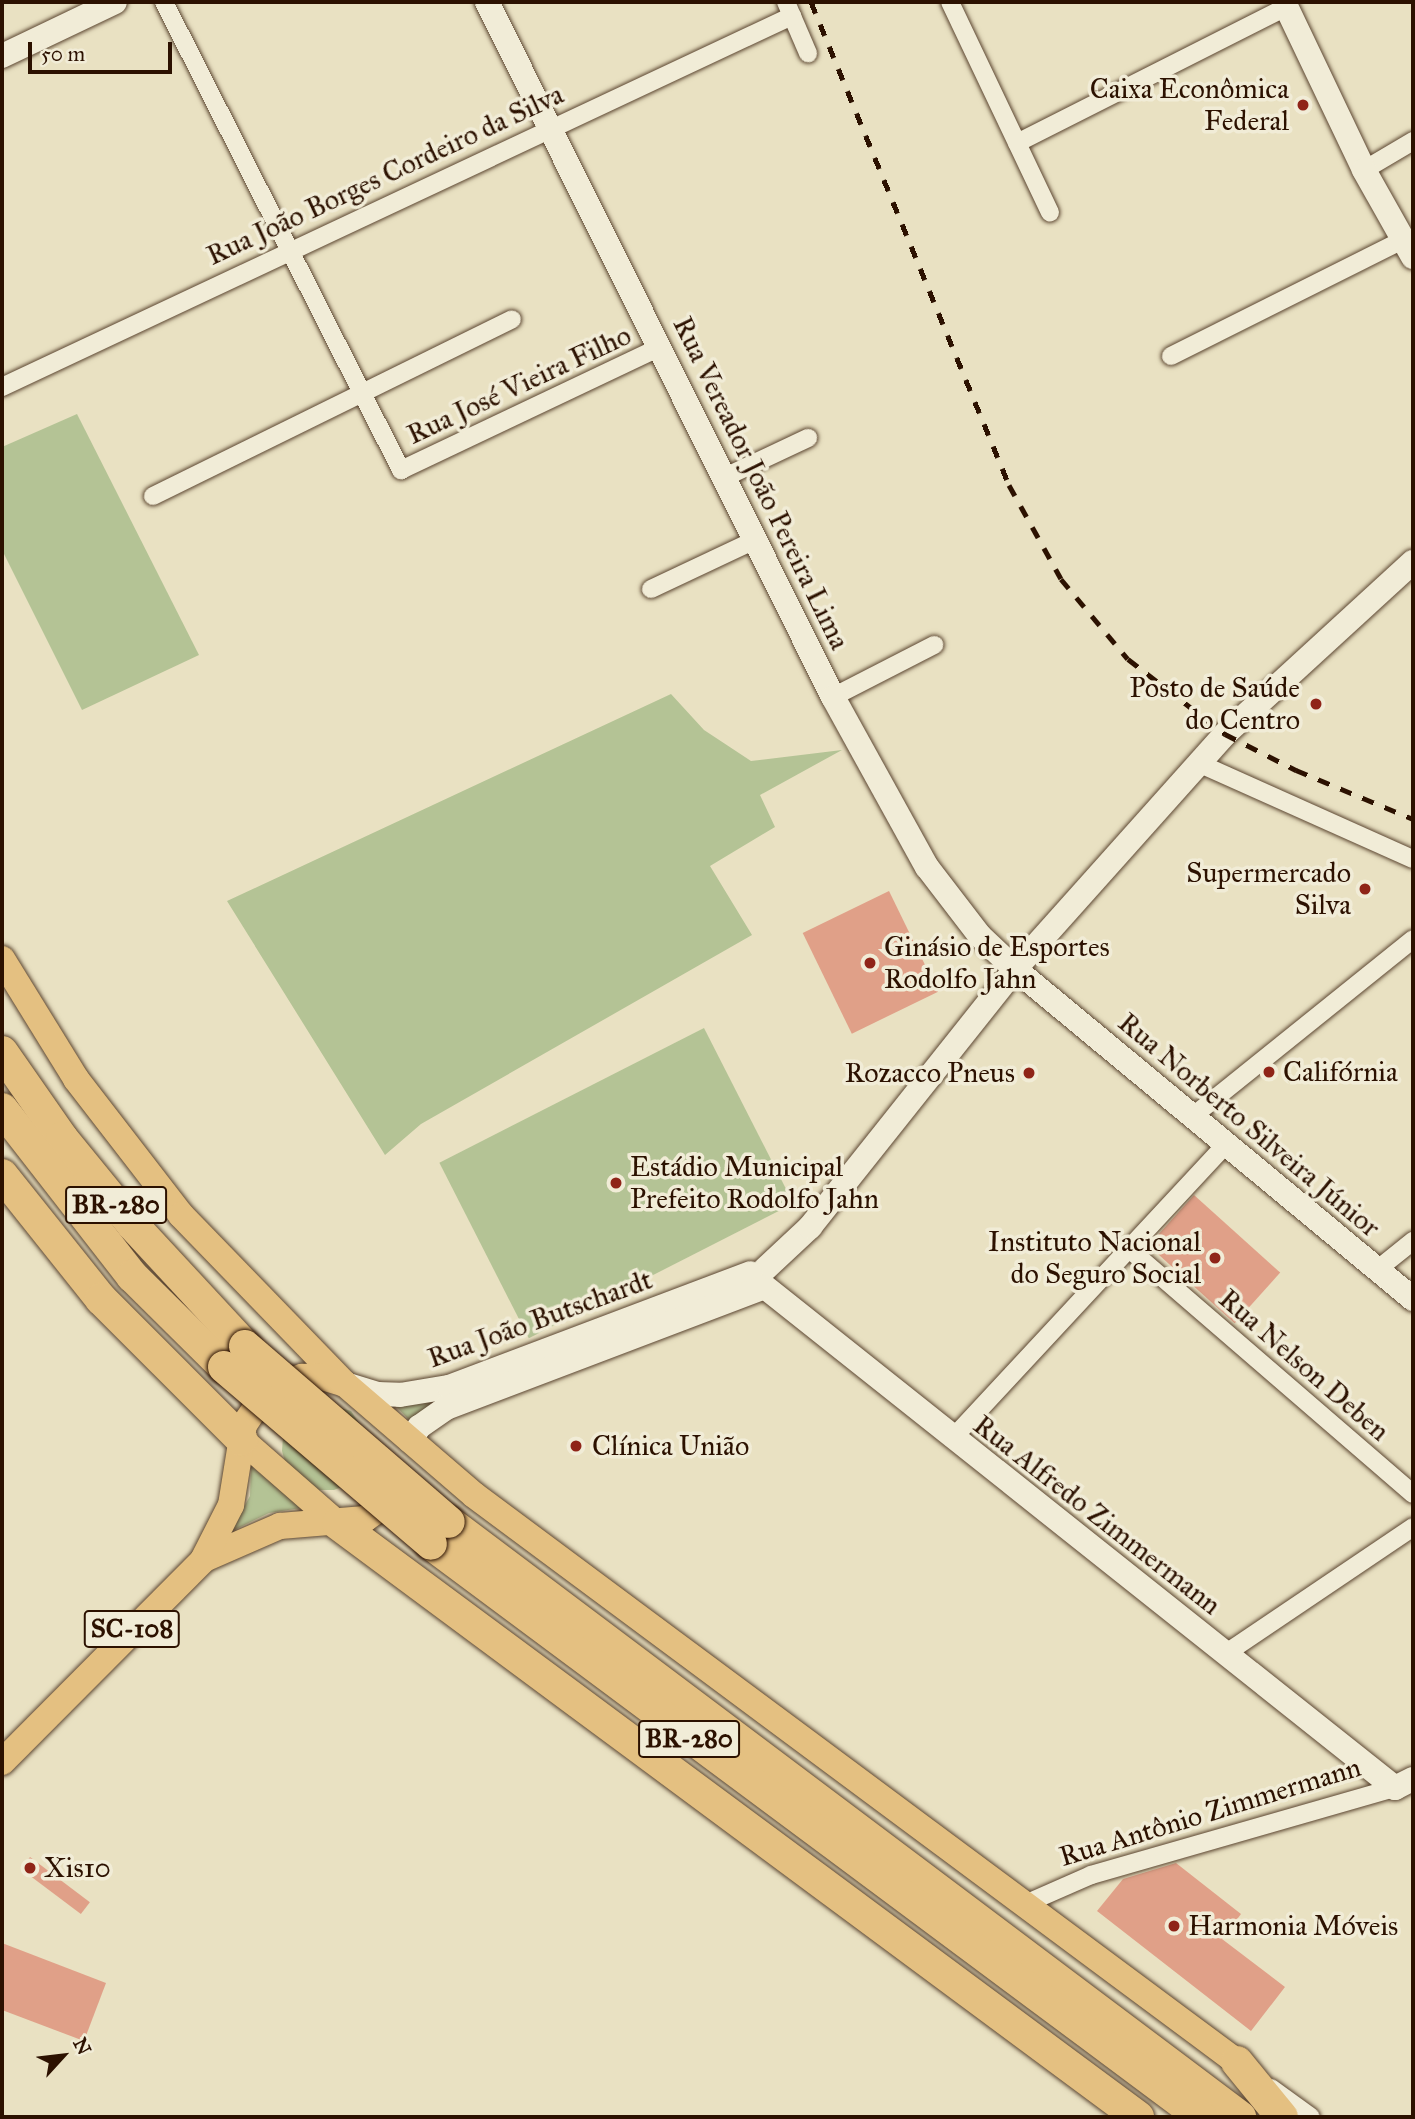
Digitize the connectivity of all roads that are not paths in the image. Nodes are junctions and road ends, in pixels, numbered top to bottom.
1 (116, 2) edge
2 (164, 2) edge
3 (487, 2) edge
4 (950, 2) edge
5 (1285, 4) edge
6 (789, 9) edge
7 (808, 53) dead end
8 (2, 56) edge
9 (549, 126) junction
10 (1413, 141) edge
11 (1017, 143) junction
12 (1364, 170) junction
13 (1050, 213) dead end
14 (1408, 248) edge
15 (289, 249) junction
16 (512, 319) dead end
17 (660, 347) junction
18 (1171, 356) dead end
19 (2, 387) edge
20 (362, 393) junction
21 (808, 438) dead end
22 (724, 477) junction
23 (153, 496) dead end
24 (755, 540) junction
25 (1413, 562) edge
26 (651, 589) dead end
27 (934, 645) dead end
28 (833, 697) junction
29 (1198, 763) junction
30 (1413, 859) edge
31 (1413, 939) edge
32 (2, 959) edge
33 (1015, 969) junction
34 (2, 1052) edge
35 (2, 1109) edge
36 (1193, 1116) junction
37 (1226, 1143) junction
38 (2, 1175) edge
39 (1413, 1241) edge
40 (1129, 1248) junction
41 (1378, 1269) junction
42 (760, 1280) junction
43 (1413, 1299) edge
44 (234, 1356) junction
45 (345, 1384) junction
46 (432, 1415) junction
47 (216, 1417) junction
48 (952, 1439) junction
49 (242, 1440) junction
50 (410, 1441) junction
51 (446, 1473) junction
52 (1413, 1494) edge
53 (233, 1495) junction
54 (1413, 1527) edge
55 (348, 1531) junction
56 (440, 1533) junction
57 (203, 1560) junction
58 (1225, 1654) junction
59 (2, 1762) edge
60 (1404, 1784) edge
61 (1025, 1904) junction
62 (1237, 2062) junction
63 (1138, 2117) edge
64 (1201, 2117) edge
65 (1240, 2117) edge
66 (1283, 2117) edge
67 (1311, 2117) edge

1 - 8 main road
2 - 15 street
3 - 9 main road, Rua Vereador João Pereira Lima
4 - 11 street
5 - 11 street
5 - 12 main road
6 - 7 street
6 - 9 street, Rua João Borges Cordeiro da Silva
9 - 15 street, Rua João Borges Cordeiro da Silva
9 - 17 main road, Rua Vereador João Pereira Lima
10 - 12 street
11 - 13 street
12 - 14 main road
14 - 18 street
15 - 19 street, Rua João Borges Cordeiro da Silva
15 - 20 street
16 - 20 street
17 - 20 street, Rua José Vieira Filho
17 - 22 main road, Rua Vereador João Pereira Lima
20 - 23 street
21 - 22 street
22 - 24 main road, Rua Vereador João Pereira Lima
24 - 26 street
24 - 28 main road, Rua Vereador João Pereira Lima
25 - 29 main road, Rua João Butschardt
27 - 28 street
28 - 33 main road, Rua Vereador João Pereira Lima
29 - 30 street
29 - 33 main road, Rua João Butschardt
31 - 36 street
32 - 45 main road
33 - 36 main road, Rua Norberto Silveira Júnior
33 - 42 main road, Rua João Butschardt
34 - 44 highway, BR-280
35 - 44 highway, BR-280
36 - 37 main road, Rua Norberto Silveira Júnior
37 - 40 street
37 - 41 main road, Rua Norberto Silveira Júnior
38 - 47 highway
39 - 41 street
40 - 48 street
40 - 52 street, Rua Nelson Deben
41 - 43 main road, Rua Norberto Silveira Júnior
42 - 45 main road, Rua João Butschardt
42 - 46 main road, Rua João Butschardt
42 - 48 main road, Rua Alfredo Zimmermann
44 - 56 highway, BR-280, bridge
45 - 49 main road
45 - 50 main road
46 - 50 main road, Rua João Butschardt
46 - 51 main road
47 - 49 highway
47 - 53 main road
48 - 58 main road, Rua Alfredo Zimmermann
49 - 53 main road, SC-108
49 - 55 main road
50 - 51 main road
50 - 55 main road
51 - 61 main road
53 - 57 main road, SC-108
54 - 58 street
55 - 57 main road, SC-108
55 - 63 highway
56 - 64 highway, BR-280
56 - 65 highway, BR-280
57 - 59 main road, SC-108
58 - 60 main road, Rua Alfredo Zimmermann
60 - 61 street, Rua Antônio Zimmermann
61 - 62 main road
62 - 66 highway
62 - 67 street

